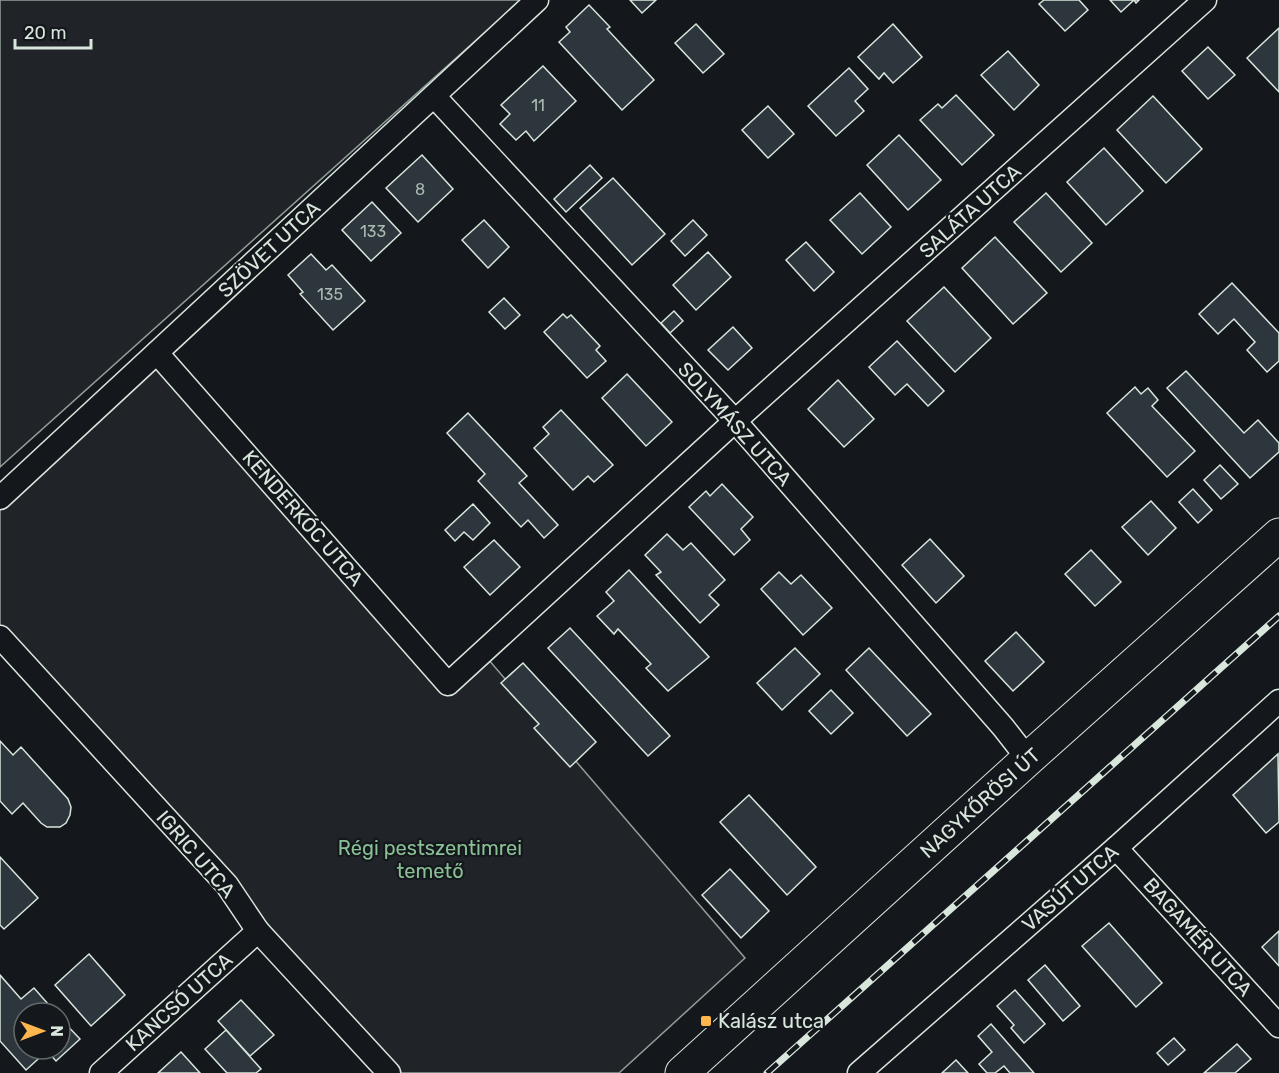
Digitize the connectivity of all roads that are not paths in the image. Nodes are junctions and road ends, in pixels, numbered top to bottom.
1 (537, 0) edge
2 (1205, 0) edge
3 (434, 96) junction
4 (157, 353) junction
5 (735, 421) junction
6 (0, 498) edge
7 (1279, 535) edge
8 (0, 637) edge
9 (448, 684) joint
10 (1279, 701) edge
11 (1028, 759) junction
12 (1116, 848) junction
13 (258, 931) junction
14 (1279, 1026) edge
15 (101, 1073) edge
16 (390, 1073) edge
17 (682, 1073) edge
18 (859, 1073) edge

1 - 3 street, SZÖVET UTCA
2 - 5 street, SALÁTA UTCA
3 - 4 street, SZÖVET UTCA
3 - 5 street, SOLYMÁSZ UTCA
4 - 6 street, SZÖVET UTCA
4 - 9 street, KENDERKÓC UTCA
5 - 9 street, SALÁTA UTCA
5 - 11 street, SOLYMÁSZ UTCA
7 - 11 main road, NAGYKŐRÖSI ÚT
8 - 13 street, IGRIC UTCA
10 - 12 street, VASÚT UTCA
11 - 17 main road, NAGYKŐRÖSI ÚT
12 - 14 street, BAGAMÉR UTCA
12 - 18 street, VASÚT UTCA
13 - 15 street, KANCSÓ UTCA
13 - 16 street, IGRIC UTCA

